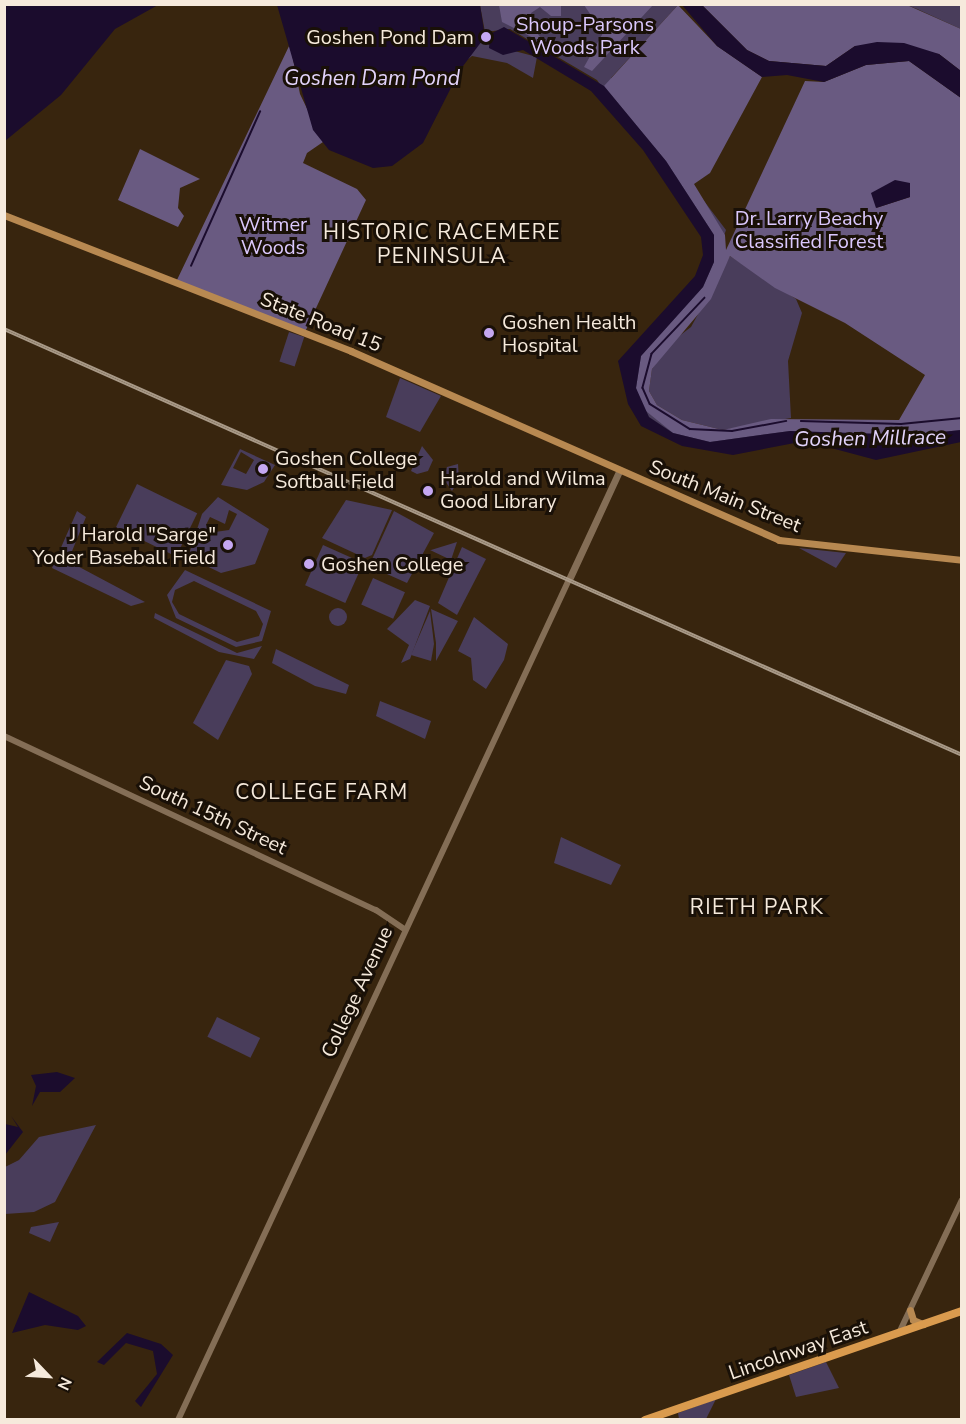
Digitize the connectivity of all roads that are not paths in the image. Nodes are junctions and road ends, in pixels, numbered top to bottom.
1 (4, 214) edge
2 (620, 470) junction
3 (962, 560) edge
4 (4, 736) edge
5 (404, 929) junction
6 (962, 1200) edge
7 (910, 1310) junction
8 (962, 1311) edge
9 (923, 1324) junction
10 (899, 1332) junction
11 (178, 1419) edge
12 (645, 1419) edge

1 - 2 main road, State Road 15
2 - 3 main road, South Main Street
2 - 5 main road, College Avenue
4 - 5 main road, South 15th Street
5 - 11 main road, College Avenue
6 - 7 main road
7 - 9 main road
7 - 10 main road
8 - 9 highway, Lincolnway East
9 - 10 highway, Lincolnway East
10 - 12 highway, Lincolnway East

